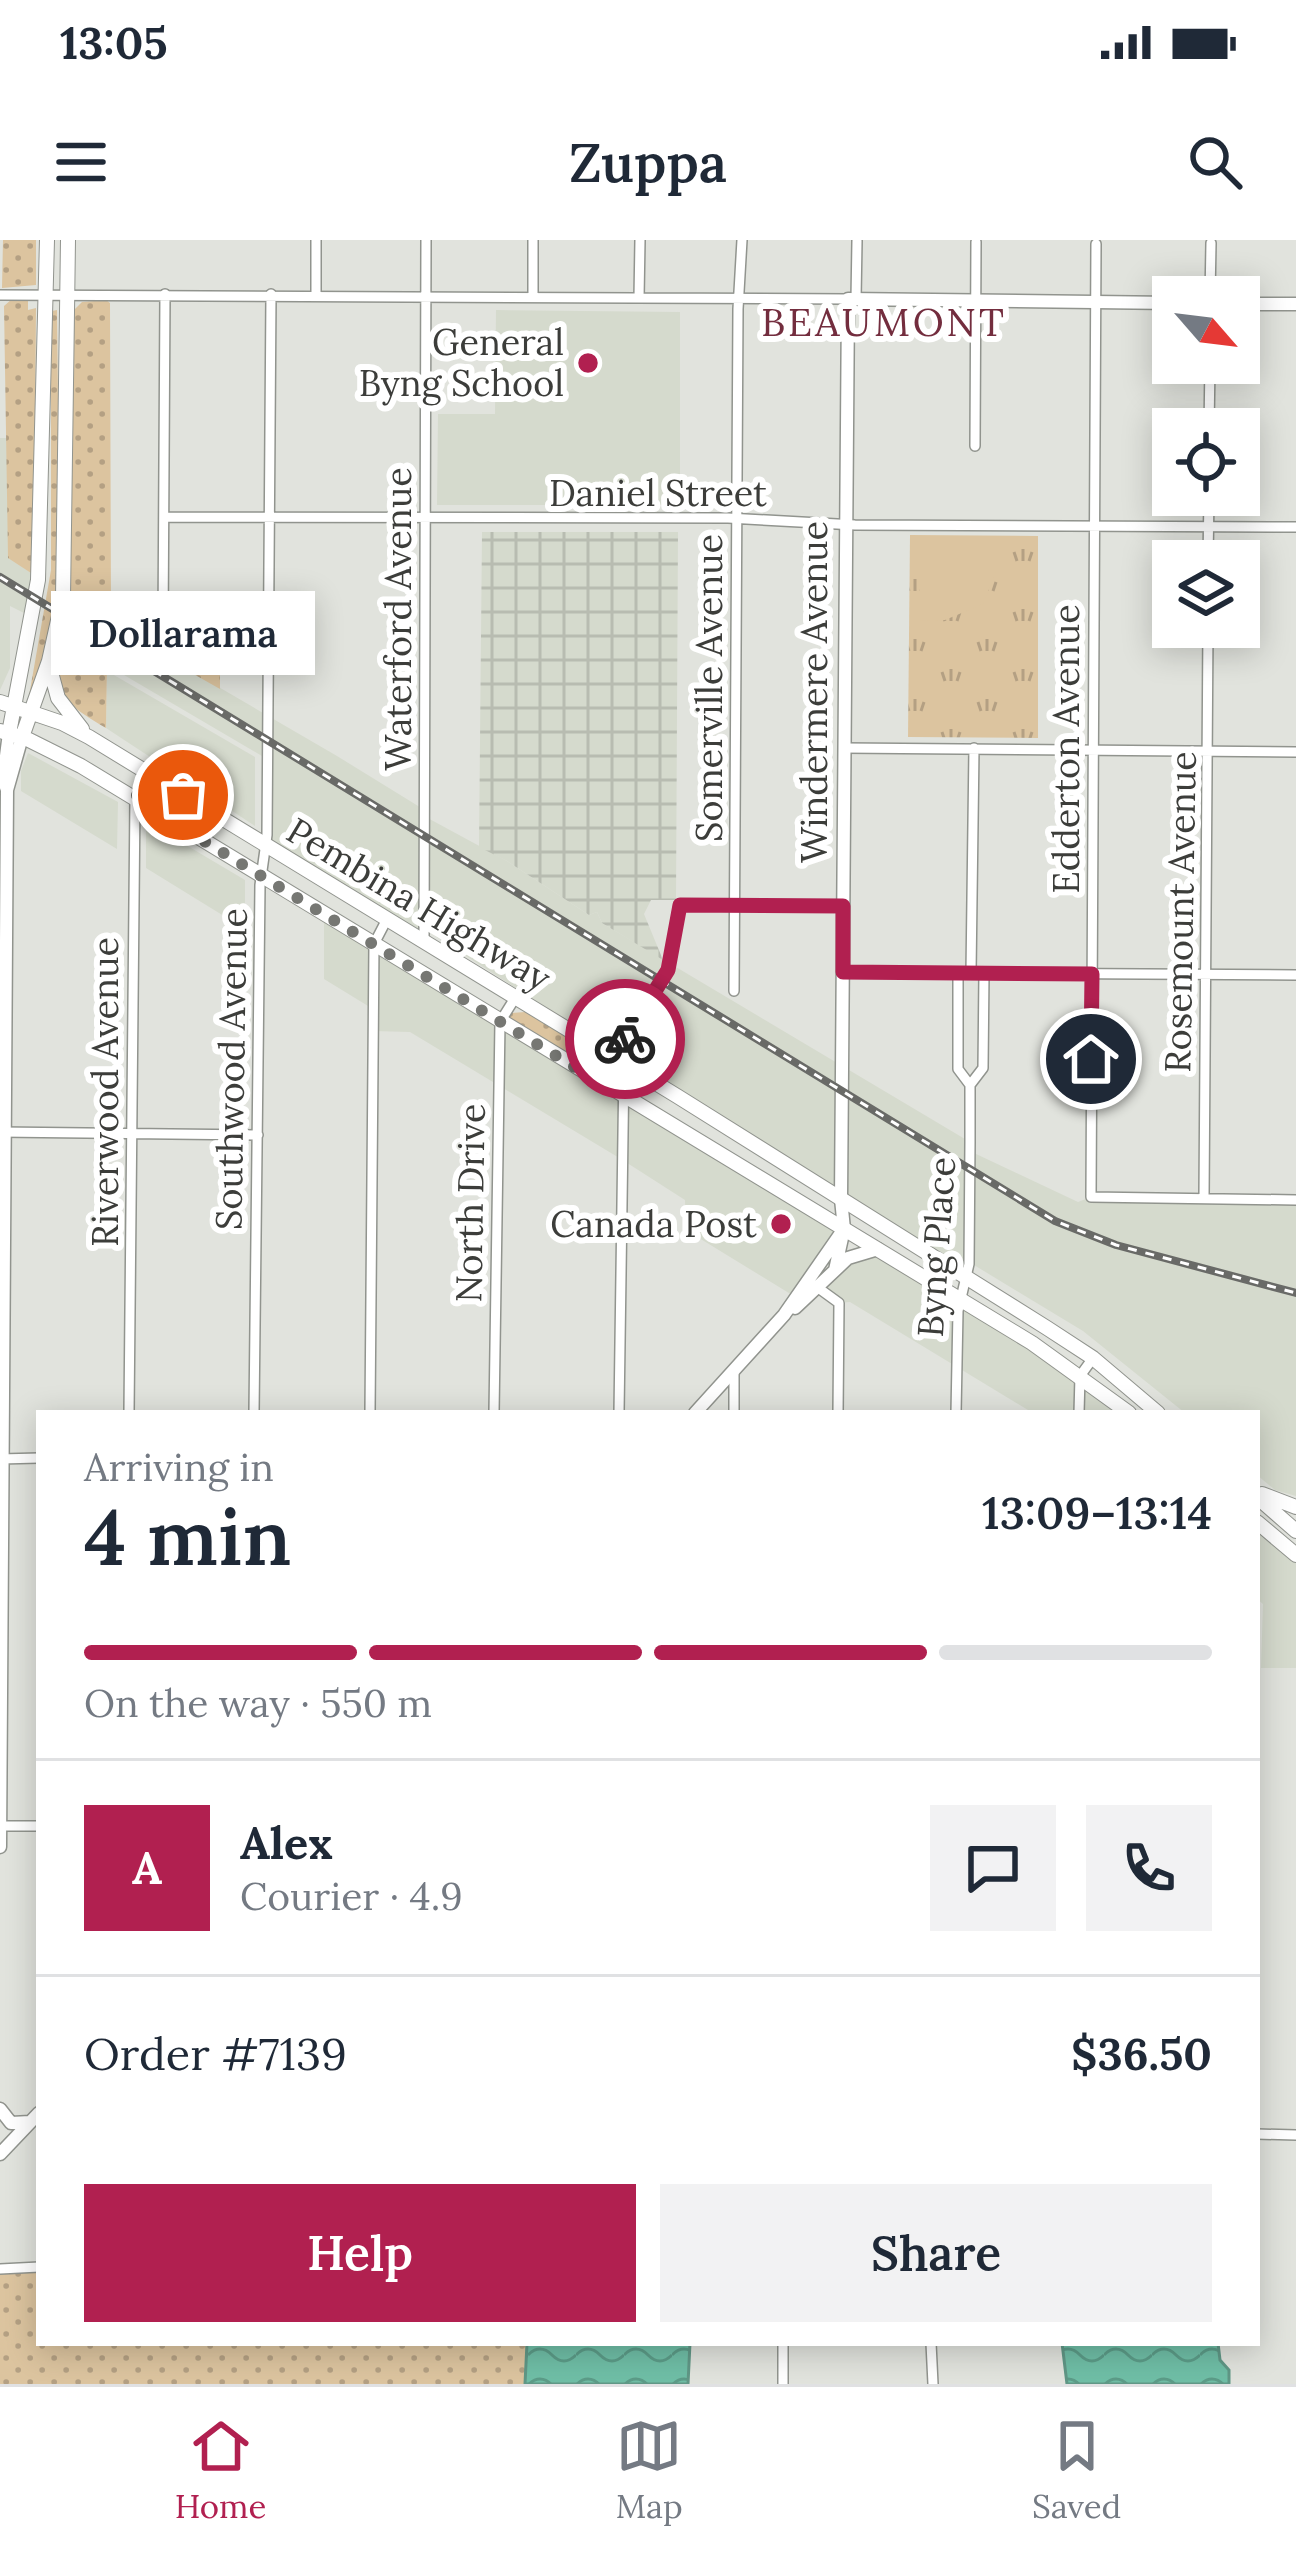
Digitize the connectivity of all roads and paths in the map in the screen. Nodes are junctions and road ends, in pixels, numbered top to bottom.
1 (46, 240) edge
2 (68, 240) edge
3 (316, 240) edge
4 (426, 240) edge
5 (533, 240) edge
6 (640, 240) edge
7 (742, 240) edge
8 (857, 241) edge
9 (976, 242) edge
10 (1096, 244) dead end
11 (1211, 244) dead end
12 (1210, 276) edge
13 (68, 293) junction
14 (165, 294) junction
15 (0, 295) edge
16 (46, 295) junction
17 (271, 295) junction
18 (316, 295) junction
19 (426, 296) junction
20 (533, 297) junction
21 (739, 297) junction
22 (639, 298) junction
23 (852, 299) junction
24 (976, 301) junction
25 (1096, 302) junction
26 (1152, 303) edge
27 (1260, 304) edge
28 (1296, 304) edge
29 (975, 446) dead end
30 (1208, 516) edge
31 (164, 517) junction
32 (268, 518) junction
33 (426, 518) junction
34 (736, 518) junction
35 (845, 524) junction
36 (1095, 525) junction
37 (1208, 526) junction
38 (1296, 527) edge
39 (1208, 540) edge
40 (163, 628) dead end
41 (1208, 648) edge
42 (49, 661) junction
43 (20, 670) junction
44 (0, 690) edge
45 (6, 704) edge
46 (32, 711) junction
47 (10, 734) edge
48 (89, 737) junction
49 (844, 748) junction
50 (974, 748) junction
51 (1093, 749) junction
52 (1208, 751) junction
53 (1296, 752) edge
54 (148, 774) junction
55 (135, 799) junction
56 (267, 846) junction
57 (260, 875) junction
58 (735, 906) junction
59 (843, 906) junction
60 (387, 919) junction
61 (424, 942) junction
62 (374, 944) junction
63 (843, 972) junction
64 (958, 973) junction
65 (971, 973) junction
66 (984, 973) junction
67 (1092, 974) junction
68 (1206, 975) junction
69 (1296, 975) edge
70 (734, 992) dead end
71 (515, 998) junction
72 (500, 1022) junction
73 (619, 1061) junction
74 (970, 1085) junction
75 (622, 1096) junction
76 (3, 1132) edge
77 (132, 1134) junction
78 (258, 1135) junction
79 (1204, 1198) junction
80 (841, 1199) junction
81 (1296, 1200) edge
82 (844, 1229) junction
83 (890, 1231) junction
84 (878, 1249) junction
85 (815, 1270) junction
86 (835, 1270) junction
87 (968, 1279) junction
88 (817, 1287) junction
89 (960, 1298) junction
90 (784, 1315) junction
91 (1094, 1358) junction
92 (734, 1372) junction
93 (1080, 1376) junction
94 (129, 1410) edge
95 (254, 1410) edge
96 (370, 1410) edge
97 (494, 1410) edge
98 (619, 1410) edge
99 (698, 1410) edge
100 (734, 1410) edge
101 (838, 1410) edge
102 (956, 1410) edge
103 (1079, 1410) edge
104 (1125, 1410) edge
105 (1155, 1410) edge
106 (36, 1458) edge
107 (2, 1459) edge
108 (1260, 1495) edge
109 (1260, 1497) edge
110 (1296, 1507) edge
111 (1260, 1525) edge
112 (1296, 1531) edge
113 (1296, 1556) edge
114 (1, 1602) edge
115 (1, 1726) edge
116 (1, 1826) edge
117 (36, 1826) edge
118 (0, 1847) edge
119 (0, 2109) edge
120 (35, 2117) edge
121 (1260, 2134) edge
122 (1296, 2135) edge
123 (0, 2154) edge
124 (36, 2267) edge
125 (0, 2269) edge
126 (783, 2346) edge
127 (931, 2346) edge
128 (783, 2384) edge
129 (933, 2384) edge

1 - 16 main road
2 - 13 main road
3 - 18 street
4 - 19 street, Waterford Avenue
5 - 20 street
6 - 22 street
7 - 21 street, Somerville Avenue
8 - 23 street
9 - 24 street
10 - 25 street, Edderton Avenue
11 - 12 street
13 - 14 street
13 - 16 street
13 - 42 main road
14 - 17 street
14 - 31 street
15 - 16 street
16 - 43 main road
17 - 18 street
17 - 32 street, Southwood Avenue
18 - 19 street
19 - 20 street
19 - 33 street, Waterford Avenue
20 - 22 street
21 - 22 street
21 - 23 street
21 - 34 street, Somerville Avenue
23 - 24 street
23 - 35 street, Windermere Avenue
24 - 25 street
24 - 29 street
25 - 26 street
25 - 36 street, Edderton Avenue
27 - 28 street
30 - 37 street
31 - 32 street, Daniel Street
31 - 40 street
32 - 33 street, Daniel Street
32 - 56 street, Southwood Avenue
33 - 34 street, Daniel Street
33 - 61 street, Waterford Avenue
34 - 35 street, Daniel Street
34 - 58 street, Somerville Avenue
35 - 36 street, Daniel Street
35 - 49 street, Windermere Avenue
36 - 37 street, Daniel Street
36 - 51 street, Edderton Avenue
37 - 38 street, Daniel Street
37 - 39 street
41 - 52 street, Rosemount Avenue
42 - 46 main road
42 - 48 main road
43 - 44 main road
43 - 45 main road
45 - 46 main road, Pembina Highway
45 - 47 main road
46 - 47 main road
46 - 48 main road, Pembina Highway
47 - 55 main road, Pembina Highway
47 - 76 street
48 - 54 main road, Pembina Highway
49 - 50 street
49 - 59 street, Windermere Avenue
50 - 51 street
50 - 65 street
51 - 52 street
51 - 67 street, Edderton Avenue
52 - 53 street
52 - 68 street, Rosemount Avenue
54 - 55 street, Riverwood Avenue
54 - 56 main road, Pembina Highway
55 - 57 main road, Pembina Highway
55 - 77 street, Riverwood Avenue
56 - 57 street, Southwood Avenue
56 - 60 main road, Pembina Highway
57 - 62 main road, Pembina Highway
57 - 78 street, Southwood Avenue
58 - 59 street
58 - 70 street, Somerville Avenue
58 - 73 street
59 - 63 street, Windermere Avenue
60 - 61 main road, Pembina Highway
60 - 62 street
61 - 71 main road, Pembina Highway
62 - 72 main road, Pembina Highway
62 - 96 street
63 - 64 street
63 - 80 street, Windermere Avenue
64 - 65 street
64 - 74 street, Byng Place
65 - 66 street
66 - 67 street
66 - 74 street, Byng Place
67 - 68 street
67 - 79 street, Edderton Avenue
68 - 69 street
68 - 79 street, Rosemount Avenue
71 - 72 street
71 - 73 main road, Pembina Highway
72 - 75 main road, Pembina Highway
72 - 97 street, North Drive
73 - 75 street
73 - 80 main road, Pembina Highway
74 - 87 street, Byng Place
75 - 82 main road, Pembina Highway
75 - 98 street
76 - 77 street
76 - 107 street
77 - 78 street
77 - 94 street, Riverwood Avenue
78 - 95 street, Southwood Avenue
79 - 81 street
80 - 82 street, Windermere Avenue
80 - 83 main road, Pembina Highway
82 - 83 main road
82 - 84 main road, Pembina Highway
82 - 85 street
82 - 86 street, Windermere Avenue
83 - 87 main road, Pembina Highway
84 - 86 street
84 - 89 main road, Pembina Highway
85 - 88 street
85 - 90 street
86 - 88 street
87 - 89 street, Byng Place
87 - 91 main road, Pembina Highway
88 - 90 street
88 - 101 street
89 - 93 main road, Pembina Highway
89 - 102 street, Byng Place
90 - 92 street
91 - 93 street
91 - 105 main road, Pembina Highway
92 - 99 street
92 - 100 street
93 - 103 street
93 - 104 main road, Pembina Highway
106 - 107 street
107 - 114 street
108 - 110 main road
109 - 112 main road
111 - 113 main road
114 - 115 street
115 - 116 street
116 - 117 street
116 - 118 street
119 - 120 street
120 - 123 street
121 - 122 street
124 - 125 street
126 - 128 street
127 - 129 street

